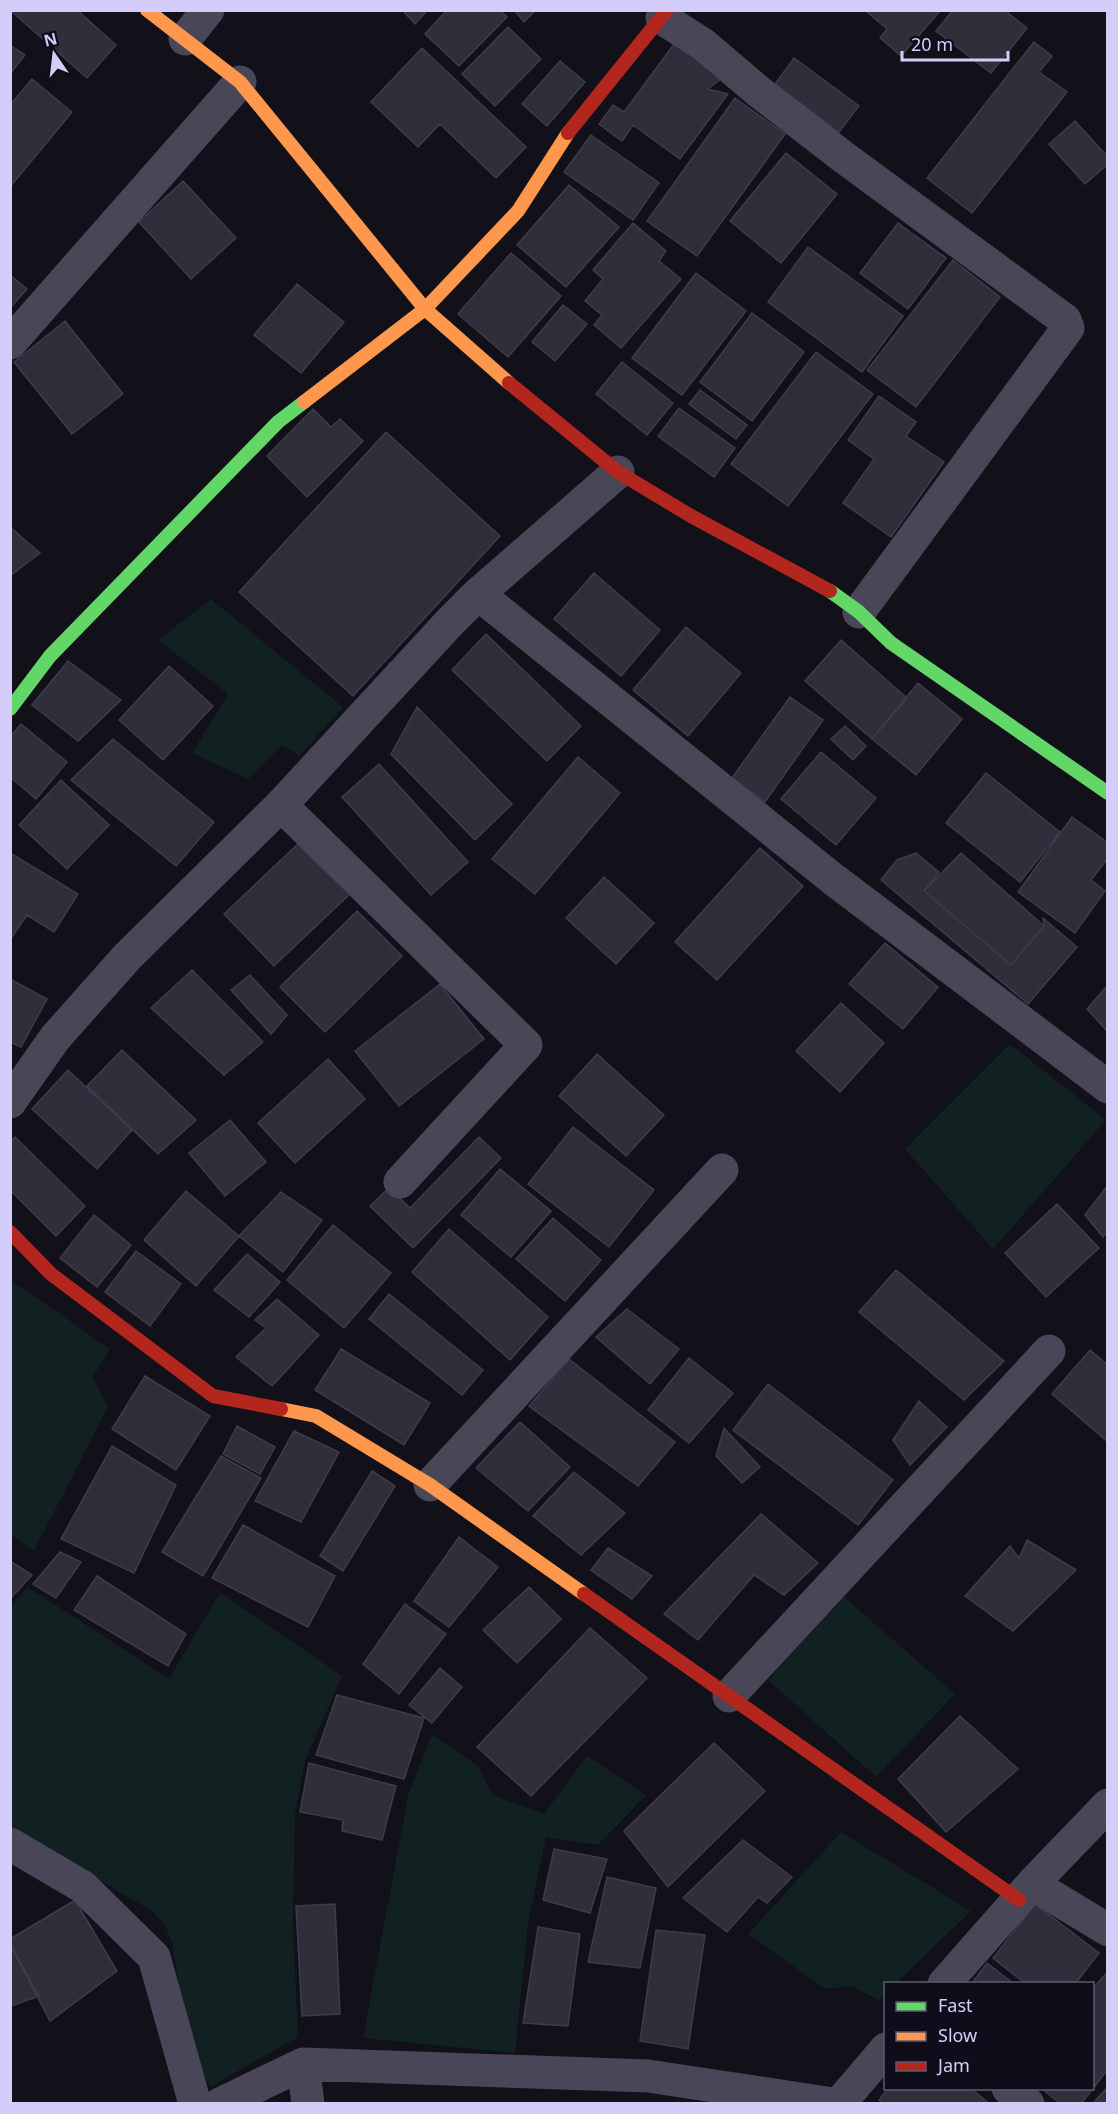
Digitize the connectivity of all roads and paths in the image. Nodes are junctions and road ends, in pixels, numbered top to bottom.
1 (147, 10) edge
2 (208, 10) edge
3 (664, 14) edge
4 (185, 39) junction
5 (240, 82) junction
6 (425, 309) junction
7 (10, 343) edge
8 (618, 472) junction
9 (478, 594) junction
10 (859, 612) junction
11 (10, 709) edge
12 (1107, 793) edge
13 (281, 805) junction
14 (1107, 1087) edge
15 (10, 1102) edge
16 (722, 1170) dead end
17 (400, 1182) dead end
18 (10, 1232) edge
19 (1050, 1351) dead end
20 (430, 1485) junction
21 (729, 1696) junction
22 (1107, 1806) edge
23 (10, 1844) edge
24 (1026, 1892) junction
25 (1107, 1930) edge
26 (945, 1982) edge
27 (884, 2050) edge
28 (303, 2064) junction
29 (1011, 2090) edge
30 (195, 2103) edge
31 (220, 2103) edge
32 (308, 2103) edge
33 (833, 2103) edge
34 (839, 2103) edge
35 (1028, 2103) edge

1 - 4 street
2 - 4 street
3 - 6 street
3 - 10 street
4 - 5 street
5 - 6 street
5 - 7 street
6 - 8 street
6 - 11 street
8 - 9 street
8 - 10 street
9 - 13 street
9 - 14 street
10 - 12 street
13 - 15 street
13 - 17 street
16 - 20 street
18 - 20 street
19 - 21 street
20 - 21 street
21 - 24 street
22 - 24 street
23 - 30 street
24 - 25 street
24 - 26 street
27 - 34 street
28 - 31 street
28 - 32 street
28 - 33 street
29 - 35 street

